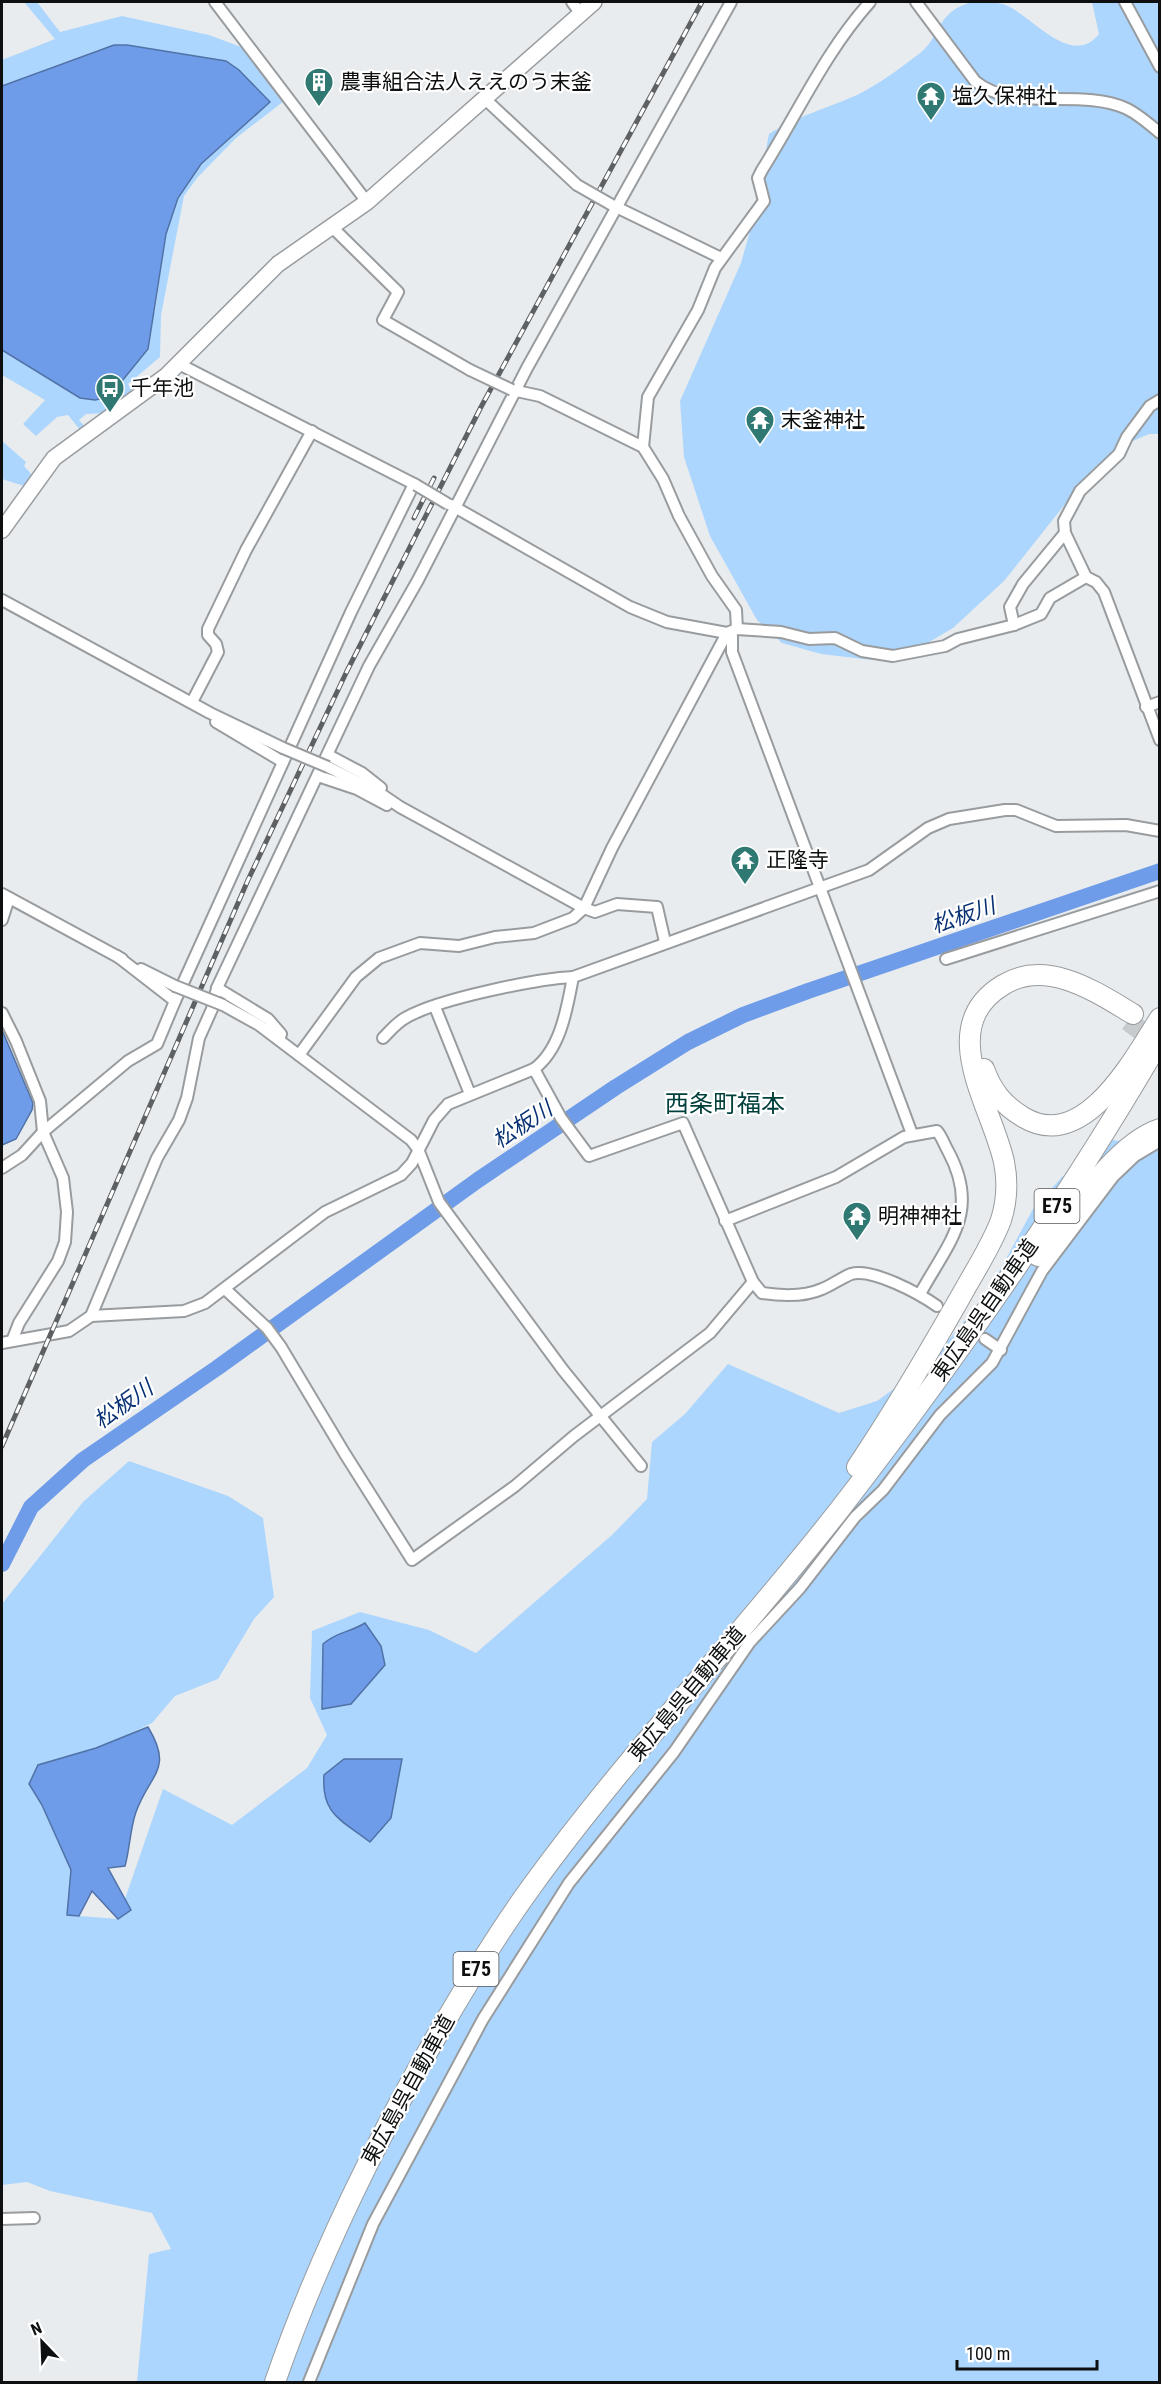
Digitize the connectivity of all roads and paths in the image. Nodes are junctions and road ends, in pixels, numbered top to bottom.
1 (215, 2) edge
2 (572, 2) edge
3 (594, 2) edge
4 (731, 2) edge
5 (870, 2) edge
6 (916, 2) edge
7 (1125, 2) edge
8 (581, 14) junction
9 (1160, 67) edge
10 (484, 98) junction
11 (1160, 133) edge
12 (367, 202) junction
13 (615, 206) junction
14 (332, 227) junction
15 (722, 258) junction
16 (179, 364) junction
17 (513, 392) junction
18 (1160, 399) edge
19 (312, 431) junction
20 (643, 447) junction
21 (415, 484) junction
22 (452, 506) junction
23 (2, 530) edge
24 (1065, 533) junction
25 (1086, 577) junction
26 (2, 600) edge
27 (1014, 625) junction
28 (732, 631) junction
29 (192, 702) junction
30 (1160, 702) edge
31 (1146, 707) junction
32 (210, 712) junction
33 (1160, 740) edge
34 (328, 755) junction
35 (283, 762) junction
36 (318, 776) junction
37 (400, 807) junction
38 (1160, 831) edge
39 (822, 889) junction
40 (1160, 891) edge
41 (5, 896) edge
42 (584, 908) junction
43 (2, 920) edge
44 (665, 942) junction
45 (117, 956) junction
46 (946, 959) dead end
47 (573, 977) junction
48 (217, 988) junction
49 (175, 1001) junction
50 (435, 1007) junction
51 (2, 1013) edge
52 (1160, 1018) edge
53 (383, 1038) dead end
54 (279, 1040) junction
55 (1160, 1040) edge
56 (299, 1055) junction
57 (534, 1070) junction
58 (470, 1094) junction
59 (1160, 1129) edge
60 (43, 1132) junction
61 (912, 1134) junction
62 (1160, 1141) edge
63 (418, 1149) junction
64 (412, 1163) junction
65 (424, 1166) junction
66 (2, 1168) edge
67 (725, 1221) junction
68 (753, 1282) junction
69 (225, 1289) junction
70 (920, 1294) junction
71 (938, 1306) dead end
72 (92, 1316) junction
73 (985, 1339) dead end
74 (7, 1342) edge
75 (1001, 1350) junction
76 (946, 1367) junction
77 (602, 1415) junction
78 (642, 1466) dead end
79 (760, 1607) junction
80 (34, 2218) dead end
81 (2, 2219) edge
82 (275, 2382) edge
83 (309, 2382) edge

1 - 12 street
2 - 8 street
3 - 8 street
4 - 13 street
5 - 15 street
6 - 11 street
7 - 9 street
8 - 10 street
10 - 12 street
10 - 13 street, bridge
12 - 14 street
13 - 15 street
13 - 17 street
14 - 16 street
14 - 17 street, bridge
15 - 20 street
16 - 19 street
16 - 23 street
17 - 20 street
17 - 22 street
18 - 24 street
19 - 21 street
19 - 29 street
20 - 28 street
21 - 22 street, bridge
21 - 35 street
22 - 28 street
22 - 34 street
24 - 25 street
24 - 27 street
25 - 27 street
25 - 31 street
26 - 29 street
27 - 28 street
28 - 39 street
28 - 42 street
29 - 32 street
30 - 31 street
31 - 33 street
32 - 35 street
32 - 37 street, bridge
34 - 36 street
34 - 37 street
35 - 49 street
36 - 37 street
36 - 48 street
37 - 42 street
38 - 39 street
39 - 44 street
39 - 61 street
40 - 46 street
41 - 43 street
41 - 45 street
42 - 44 street
42 - 56 street
44 - 47 street
45 - 49 street
45 - 54 street, bridge
47 - 50 street
47 - 57 street
48 - 54 street
48 - 72 street
49 - 60 street
50 - 53 street
50 - 58 street
51 - 60 street
52 - 79 highway
54 - 56 street
55 - 76 highway, 東広島呉自動車道 / E75
56 - 63 street
57 - 58 street
57 - 67 street
58 - 63 street
59 - 76 highway
60 - 66 street
60 - 74 street
61 - 67 street
61 - 70 street
62 - 75 street
63 - 64 street
63 - 65 street
64 - 65 street
64 - 69 street
65 - 77 street
67 - 68 street
68 - 70 street
68 - 77 street
69 - 72 street
69 - 77 street
70 - 71 street
72 - 74 street
73 - 75 street
75 - 83 street
76 - 79 highway, 東広島呉自動車道 / E75
77 - 78 street
79 - 82 highway, 東広島呉自動車道 / E75
80 - 81 street

